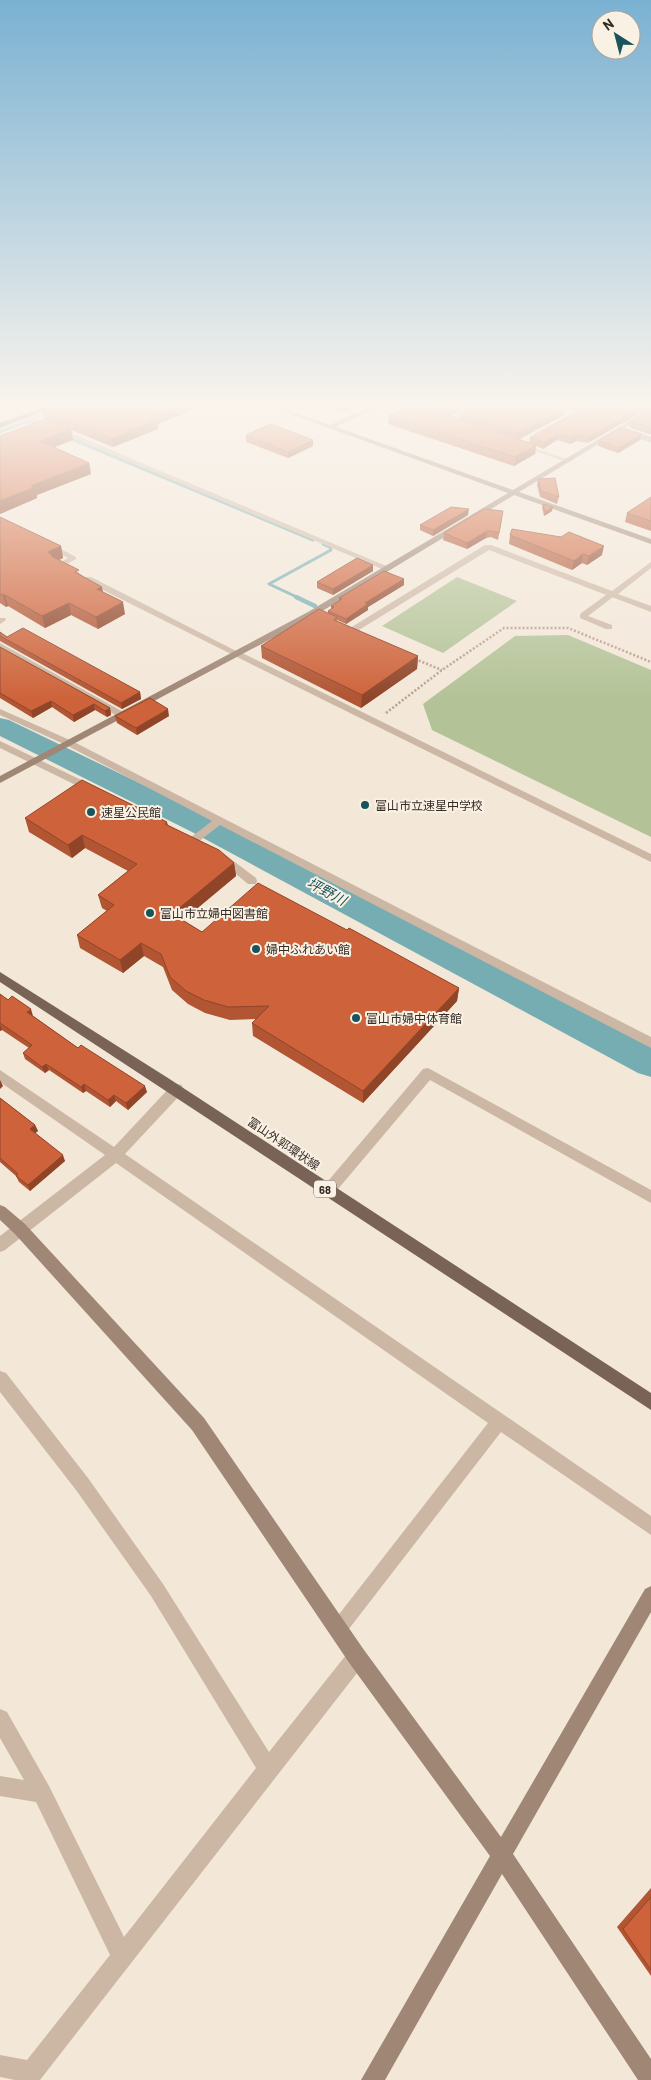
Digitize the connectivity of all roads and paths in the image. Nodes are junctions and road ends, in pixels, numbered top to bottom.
1 (238, 505) edge
2 (493, 505) edge
3 (547, 505) edge
4 (41, 541) edge
5 (651, 542) edge
6 (651, 564) edge
7 (387, 568) junction
8 (613, 594) junction
9 (651, 609) edge
10 (319, 617) junction
11 (609, 627) dead end
12 (0, 646) edge
13 (238, 654) junction
14 (415, 658) edge
15 (651, 662) edge
16 (442, 670) junction
17 (0, 712) edge
18 (384, 714) dead end
19 (122, 715) junction
20 (70, 743) junction
21 (0, 744) edge
22 (36, 761) junction
23 (0, 780) edge
24 (105, 795) edge
25 (220, 820) junction
26 (183, 834) edge
27 (217, 852) edge
28 (651, 858) edge
29 (252, 881) dead end
30 (0, 976) edge
31 (651, 1043) edge
32 (0, 1075) edge
33 (177, 1089) junction
34 (114, 1156) junction
35 (328, 1191) junction
36 (651, 1197) edge
37 (0, 1211) edge
38 (20, 1228) junction
39 (0, 1245) edge
40 (0, 1379) edge
41 (651, 1402) edge
42 (499, 1422) junction
43 (651, 1526) edge
44 (651, 1595) edge
45 (339, 1628) junction
46 (357, 1657) junction
47 (0, 1719) edge
48 (267, 1767) junction
49 (0, 1786) edge
50 (42, 1793) junction
51 (502, 1856) junction
52 (123, 1958) junction
53 (0, 2066) edge
54 (651, 2079) edge
55 (372, 2080) edge

1 - 7 street
2 - 7 street
3 - 5 street
4 - 13 lane
6 - 8 street
7 - 10 street
8 - 9 street
8 - 10 street
8 - 11 lane
10 - 13 street
12 - 19 street
13 - 19 street
13 - 28 street
14 - 16 path
15 - 16 path
16 - 18 path
17 - 20 street
19 - 20 street
20 - 22 street
20 - 25 street
21 - 22 street
22 - 23 street
22 - 24 street
25 - 26 street
25 - 31 street
27 - 29 street
30 - 33 main road, 富山外郭環状線 / 68
32 - 34 street
33 - 34 street
33 - 35 main road, 富山外郭環状線 / 68
34 - 38 street
34 - 42 street
35 - 36 street
35 - 41 main road, 富山外郭環状線 / 68
37 - 38 street
38 - 39 street
38 - 45 street
40 - 48 street
42 - 43 street
42 - 45 street
44 - 51 street
45 - 46 street
46 - 48 street
46 - 51 street
47 - 50 street
48 - 52 street
49 - 50 street
50 - 52 street
51 - 54 street
51 - 55 street
52 - 53 street

